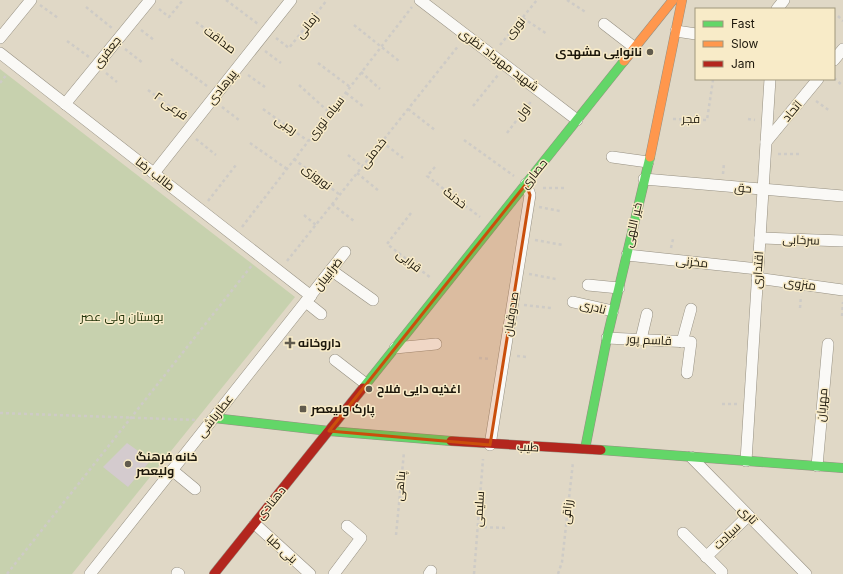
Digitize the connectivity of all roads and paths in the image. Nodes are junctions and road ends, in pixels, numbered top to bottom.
1 (150, 0) edge
2 (184, 0) edge
3 (226, 0) edge
4 (291, 0) edge
5 (327, 0) edge
6 (537, 0) edge
7 (567, 0) edge
8 (673, 0) edge
9 (682, 0) edge
10 (784, 0) edge
11 (35, 2) edge
12 (416, 3) edge
13 (86, 7) dead end
14 (777, 8) edge
15 (587, 13) dead end
16 (838, 16) dead end
17 (169, 17) dead end
18 (58, 18) dead end
19 (523, 18) junction
20 (843, 21) edge
21 (196, 22) dead end
22 (604, 24) dead end
23 (354, 25) dead end
24 (266, 31) junction
25 (676, 31) junction
26 (547, 34) dead end
27 (695, 34) edge
28 (467, 36) junction
29 (0, 38) edge
30 (118, 38) junction
31 (67, 41) dead end
32 (257, 43) junction
33 (382, 46) junction
34 (635, 48) junction
35 (843, 49) edge
36 (0, 53) edge
37 (492, 55) junction
38 (171, 59) dead end
39 (835, 59) edge
40 (399, 61) dead end
41 (143, 63) dead end
42 (241, 63) junction
43 (280, 63) dead end
44 (318, 63) dead end
45 (97, 64) junction
46 (506, 65) junction
47 (361, 72) junction
48 (835, 79) edge
49 (713, 80) dead end
50 (770, 80) edge
51 (817, 80) edge
52 (299, 86) dead end
53 (843, 86) edge
54 (265, 87) dead end
55 (350, 87) junction
56 (380, 89) dead end
57 (148, 90) dead end
58 (539, 90) junction
59 (346, 93) junction
60 (806, 94) junction
61 (214, 97) junction
62 (65, 104) junction
63 (473, 106) dead end
64 (364, 107) dead end
65 (408, 109) junction
66 (263, 110) dead end
67 (830, 111) dead end
68 (330, 113) junction
69 (659, 119) junction
70 (239, 120) dead end
71 (578, 120) junction
72 (190, 128) junction
73 (435, 130) dead end
74 (507, 133) dead end
75 (464, 140) dead end
76 (308, 141) junction
77 (382, 142) junction
78 (766, 142) junction
79 (250, 143) dead end
80 (765, 154) junction
81 (799, 154) dead end
82 (216, 155) dead end
83 (348, 155) dead end
84 (612, 157) dead end
85 (403, 158) dead end
86 (294, 159) junction
87 (648, 162) junction
88 (236, 164) dead end
89 (363, 167) junction
90 (435, 167) dead end
91 (286, 169) junction
92 (154, 173) junction
93 (357, 173) junction
94 (644, 179) junction
95 (527, 186) junction
96 (564, 188) dead end
97 (763, 190) junction
98 (379, 192) dead end
99 (340, 195) junction
100 (843, 196) edge
101 (332, 204) junction
102 (528, 205) junction
103 (201, 210) junction
104 (560, 211) dead end
105 (411, 213) dead end
106 (304, 215) dead end
107 (354, 221) dead end
108 (316, 226) junction
109 (492, 227) junction
110 (235, 236) junction
111 (523, 238) junction
112 (760, 238) junction
113 (843, 241) edge
114 (563, 245) dead end
115 (345, 252) dead end
116 (626, 255) junction
117 (260, 256) junction
118 (331, 270) junction
119 (279, 271) junction
120 (518, 272) junction
121 (758, 273) junction
122 (556, 279) dead end
123 (588, 285) dead end
124 (443, 288) junction
125 (618, 288) junction
126 (843, 290) edge
127 (308, 299) junction
128 (843, 299) edge
129 (373, 300) dead end
130 (573, 302) dead end
131 (512, 304) junction
132 (551, 308) dead end
133 (691, 309) dead end
134 (613, 311) junction
135 (321, 314) dead end
136 (647, 314) dead end
137 (842, 316) edge
138 (607, 338) junction
139 (641, 339) junction
140 (686, 342) junction
141 (436, 344) dead end
142 (828, 344) dead end
143 (395, 348) junction
144 (335, 360) dead end
145 (687, 372) dead end
146 (366, 384) junction
147 (0, 413) edge
148 (132, 418) junction
149 (213, 419) junction
150 (328, 431) junction
151 (405, 437) junction
152 (487, 444) junction
153 (574, 449) junction
154 (585, 449) junction
155 (691, 457) junction
156 (746, 461) junction
157 (817, 466) junction
158 (843, 468) edge
159 (172, 470) junction
160 (195, 489) dead end
161 (748, 516) junction
162 (255, 524) junction
163 (347, 526) dead end
164 (478, 527) junction
165 (508, 528) dead end
166 (683, 533) dead end
167 (396, 535) dead end
168 (706, 557) junction
169 (722, 572) dead end
170 (7, 574) edge
171 (90, 574) edge
172 (215, 574) edge
173 (310, 574) edge
174 (334, 574) edge
175 (474, 574) edge
176 (558, 574) edge
177 (806, 574) edge

1 - 30 street, جعفری
2 - 17 path
3 - 24 path
4 - 24 street, پیرهادی
5 - 24 path, زمانی
6 - 19 path, نوری
7 - 15 path
8 - 34 main road, حصاری
9 - 25 main road, خیر اللهی
10 - 14 street
11 - 18 path
11 - 29 street
12 - 28 street, شهید مهرداد نظری
12 - 33 path, سیاه نوری
13 - 30 path
16 - 20 path
19 - 26 path
19 - 37 path, نوری
21 - 42 path, صداقت
22 - 34 street
23 - 33 path
24 - 32 street, پیرهادی
25 - 27 street
25 - 69 main road, خیر اللهی
28 - 37 street, شهید مهرداد نظری
28 - 65 path, خدمتی
30 - 41 path
30 - 45 street, جعفری
31 - 45 path
32 - 42 street, پیرهادی
32 - 43 path
33 - 40 path
33 - 47 path, سیاه نوری
34 - 71 main road, حصاری
35 - 39 street
36 - 62 street, طالب رضا
37 - 46 street, شهید مهرداد نظری
38 - 61 path
42 - 54 path, صداقت
42 - 61 street, پیرهادی
44 - 55 path
45 - 62 street, جعفری
46 - 58 street, شهید مهرداد نظری
46 - 63 path
47 - 55 path, سیاه نوری
47 - 56 path
48 - 53 path
49 - 69 path, فجر
50 - 78 street, اقتداری
51 - 60 street, اتحاد
52 - 68 path
55 - 59 path, سیاه نوری
57 - 72 path, فرعی ۲
58 - 71 street, شهید مهرداد نظری
58 - 74 path, اول
59 - 64 path
59 - 68 path, سیاه نوری
60 - 67 path
60 - 78 street, اتحاد
61 - 70 path
61 - 72 street, پیرهادی
62 - 92 street, طالب رضا
65 - 73 path
65 - 77 path, خدمتی
66 - 76 path, رجبی
68 - 76 path, سیاه نوری
69 - 87 main road, خیر اللهی
71 - 95 main road, حصاری
72 - 82 path, فرعی ۲
72 - 92 street, پیرهادی
75 - 95 path
76 - 86 path, سیاه نوری
77 - 85 path
77 - 89 path, خدمتی
78 - 80 street, اقتداری
79 - 91 path
80 - 81 path
80 - 97 street, اقتداری
83 - 89 path
84 - 87 street
86 - 91 path, سیاه نوری
86 - 99 path, نوروزی
87 - 94 main road, خیر اللهی
88 - 103 path
89 - 93 path, خدمتی
90 - 109 path, خدنگ
91 - 110 path, سیاه نوری
92 - 103 street, طالب رضا
93 - 98 path
93 - 99 path, خدمتی
94 - 97 street, حق
94 - 116 main road, خیر اللهی
95 - 96 path
95 - 102 street, صدوقیان
95 - 109 main road, حصاری
97 - 100 street, حق
97 - 112 street, اقتداری
99 - 101 path, خدمتی
101 - 107 path
101 - 108 path, خدمتی
102 - 104 path
102 - 111 street, صدوقیان
103 - 110 street, طالب رضا
105 - 124 path, قرایی
106 - 108 path
108 - 119 path, خدمتی
109 - 124 main road, حصاری
110 - 117 street, طالب رضا
111 - 114 path
111 - 120 street, صدوقیان
112 - 113 street, سرخابی
112 - 121 street, اقتداری
115 - 118 street, ضرابییان
116 - 121 street, مخزنی
116 - 125 main road, خیر اللهی
117 - 119 street, طالب رضا
117 - 148 path
118 - 127 street, ضرابییان
118 - 129 street
119 - 127 street, طالب رضا
120 - 122 path
120 - 131 street, صدوقیان
121 - 126 street, منزوی
121 - 156 street, اقتداری
123 - 125 street
124 - 143 main road, حصاری
125 - 134 main road, خیر اللهی
127 - 135 street, طالب رضا
127 - 149 street, عطارباشی
128 - 137 path
130 - 134 street, نادری
131 - 132 path
131 - 152 street, صدوقیان
133 - 140 street
134 - 138 main road, خیر اللهی
136 - 139 street
138 - 139 street, قاسم پور
138 - 154 main road, خیر اللهی
139 - 140 street, قاسم پور
140 - 145 street
141 - 143 street
142 - 157 street, مهربان
143 - 146 main road, حصاری
144 - 146 street
146 - 150 main road, حصاری
147 - 148 path
148 - 149 path
148 - 170 path
149 - 150 main road, طیب
149 - 159 street, عطارباشی
150 - 151 main road, طیب
150 - 162 main road, دهنادی
151 - 152 main road, طیب
151 - 167 path, پناهی
152 - 153 main road, طیب
152 - 164 path, سلیمی
153 - 154 main road, طیب
153 - 176 path, رزاقی
154 - 155 main road, طیب
155 - 156 main road, طیب
155 - 161 street, تاری
156 - 157 main road, طیب
157 - 158 main road, طیب
159 - 160 street
159 - 171 street, عطارباشی
161 - 168 street, سیادت
161 - 177 street, تاری
162 - 172 main road, دهنادی
162 - 173 street, بنی طبا
163 - 174 street
164 - 165 path
164 - 175 path, سلیمی
166 - 168 street
168 - 169 street

